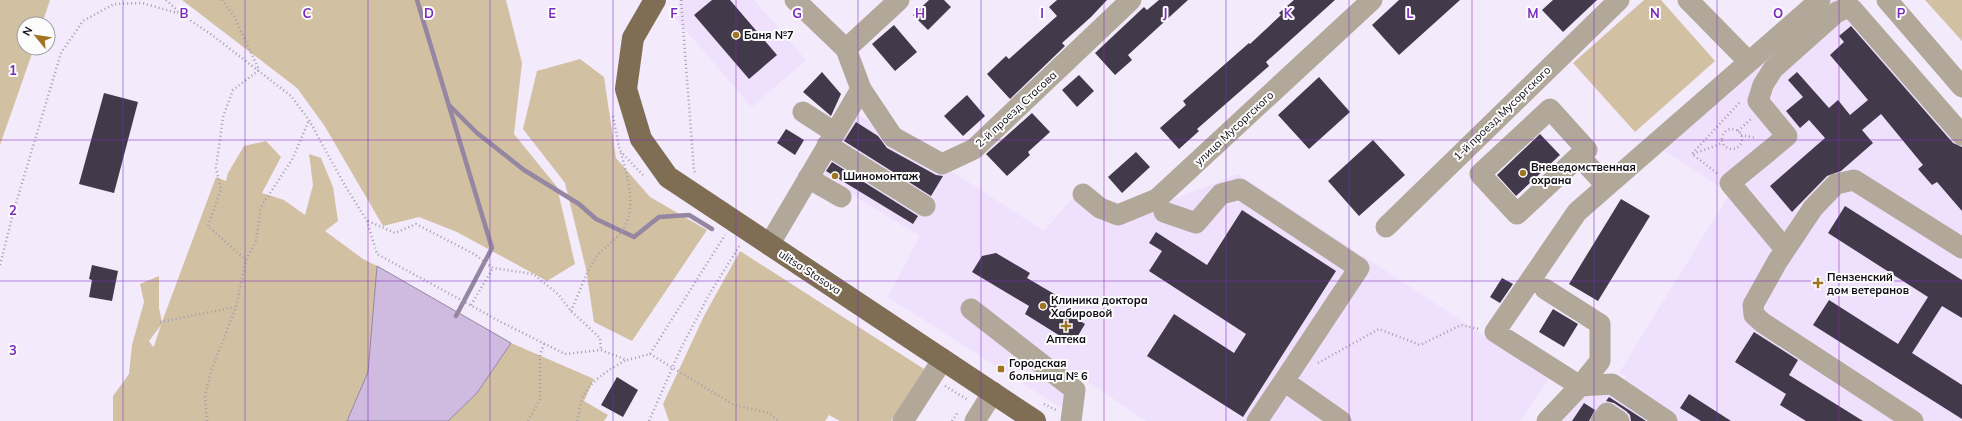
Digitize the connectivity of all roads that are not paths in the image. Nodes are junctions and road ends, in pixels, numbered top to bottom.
1 (655, 0) edge
2 (795, 0) edge
3 (899, 0) edge
4 (1131, 0) edge
5 (1372, 0) edge
6 (1619, 0) edge
7 (1688, 0) edge
8 (1820, 0) edge
9 (1887, 0) edge
10 (846, 48) junction
11 (1749, 62) junction
12 (1962, 87) edge
13 (860, 90) junction
14 (803, 112) dead end
15 (1962, 135) edge
16 (831, 139) junction
17 (1580, 156) junction
18 (808, 178) junction
19 (1606, 185) junction
20 (1083, 194) dead end
21 (840, 197) dead end
22 (925, 206) dead end
23 (1164, 212) dead end
24 (1386, 227) dead end
25 (769, 245) junction
26 (1962, 248) edge
27 (1785, 250) junction
28 (1544, 289) dead end
29 (971, 309) dead end
30 (943, 359) junction
31 (1284, 381) junction
32 (1580, 386) junction
33 (993, 392) junction
34 (1036, 411) edge
35 (1072, 419) edge
36 (903, 421) edge
37 (975, 421) edge
38 (1257, 421) edge
39 (1341, 421) edge
40 (1547, 421) edge
41 (1601, 421) edge
42 (1619, 421) edge
43 (1667, 421) edge
44 (1913, 421) edge

1 - 25 main road, ulitsa Stasova
2 - 10 street
3 - 10 street
4 - 13 street, 2-й проезд Стасова
5 - 20 street, улица Мусоргского
6 - 24 street, 1-й проезд Мусоргского
7 - 11 street
8 - 11 street
9 - 12 street
10 - 13 street
11 - 19 street
13 - 16 street
14 - 16 street
15 - 27 street
16 - 18 street
16 - 22 street
17 - 17 street
17 - 19 street
18 - 21 street
18 - 25 street
19 - 32 street
23 - 31 street
25 - 30 main road, ulitsa Stasova
26 - 27 street
27 - 44 street
28 - 32 street
29 - 35 street
30 - 33 main road, ulitsa Stasova
30 - 36 street
31 - 38 street
31 - 39 street
32 - 40 street
32 - 43 street
33 - 34 main road, ulitsa Stasova
33 - 37 street
41 - 42 street

